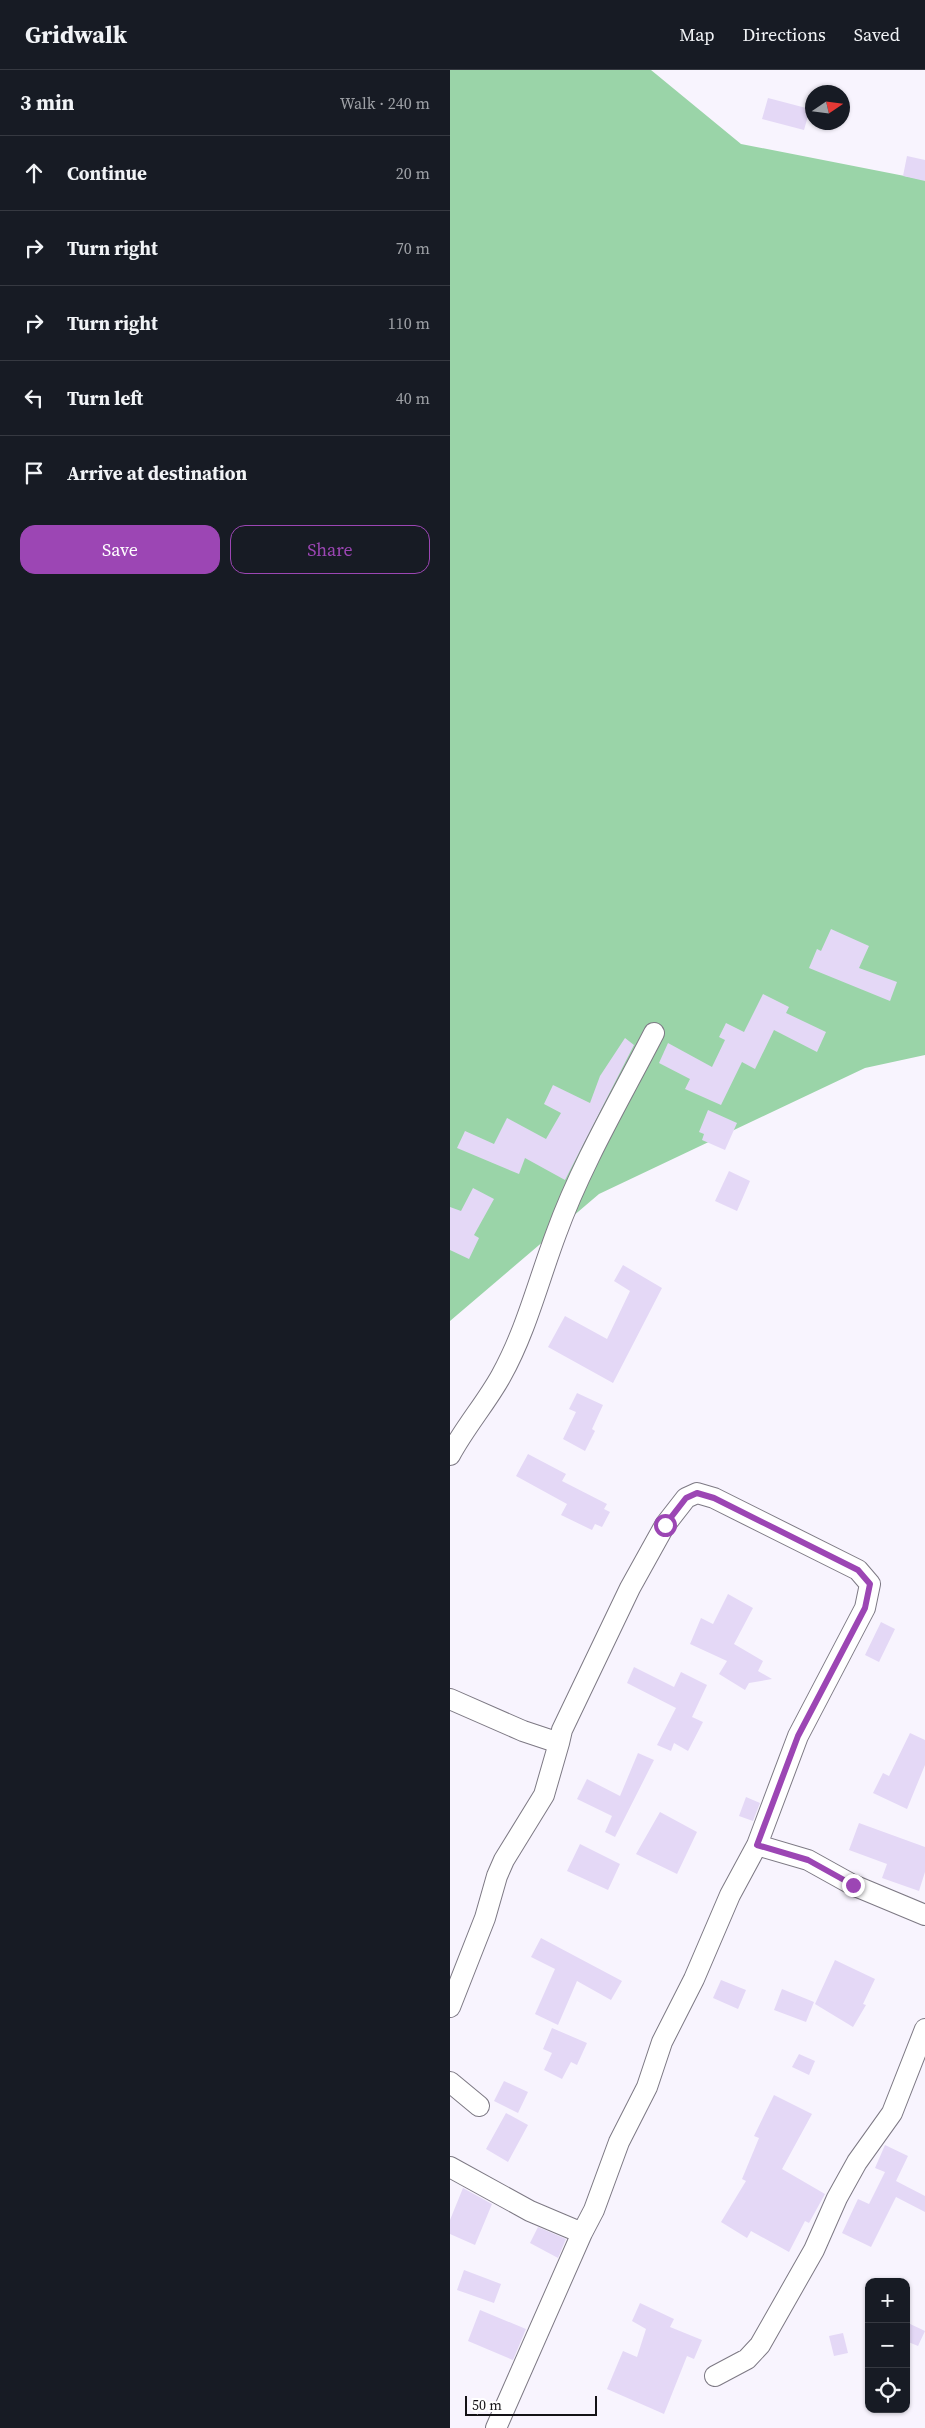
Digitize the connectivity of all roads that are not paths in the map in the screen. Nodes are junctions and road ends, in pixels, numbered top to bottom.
1 (654, 1033) dead end
2 (450, 1456) edge
3 (450, 1699) edge
4 (559, 1742) junction
5 (757, 1845) junction
6 (925, 1915) edge
7 (450, 2007) edge
8 (925, 2029) edge
9 (450, 2082) edge
10 (479, 2106) dead end
11 (450, 2167) edge
12 (582, 2234) junction
13 (715, 2376) dead end
14 (496, 2428) edge

1 - 2 street
3 - 4 street
4 - 5 street
4 - 7 street
5 - 6 street
5 - 12 street
8 - 13 street
9 - 10 street
11 - 12 street
12 - 14 street

